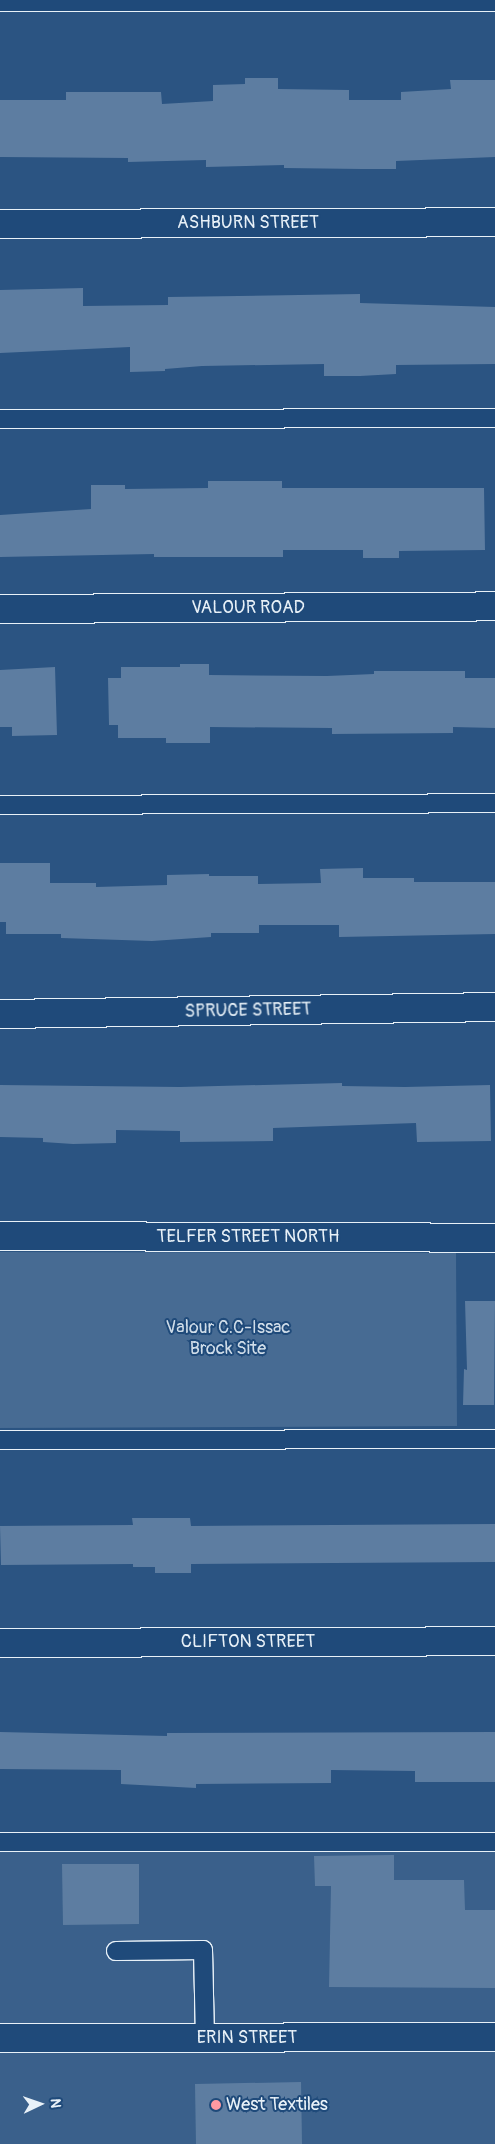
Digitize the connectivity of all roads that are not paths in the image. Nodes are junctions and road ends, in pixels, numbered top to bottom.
1 (0, 2) edge
2 (495, 2) edge
3 (495, 222) edge
4 (0, 224) edge
5 (0, 418) edge
6 (495, 418) edge
7 (495, 606) edge
8 (0, 609) edge
9 (495, 803) edge
10 (0, 805) edge
11 (495, 1007) edge
12 (0, 1014) edge
13 (0, 1236) edge
14 (495, 1238) edge
15 (495, 1439) edge
16 (0, 1440) edge
17 (495, 1641) edge
18 (0, 1643) edge
19 (0, 1842) edge
20 (495, 1842) edge
21 (116, 1951) dead end
22 (495, 2037) edge
23 (0, 2038) edge
24 (205, 2038) junction

1 - 2 lane
3 - 4 street, ASHBURN STREET
5 - 6 lane
7 - 8 street, VALOUR ROAD
9 - 10 lane
11 - 12 street, SPRUCE STREET
13 - 14 street, TELFER STREET NORTH
15 - 16 lane
17 - 18 street, CLIFTON STREET
19 - 20 lane
21 - 24 lane
22 - 24 street, ERIN STREET
23 - 24 street, ERIN STREET

